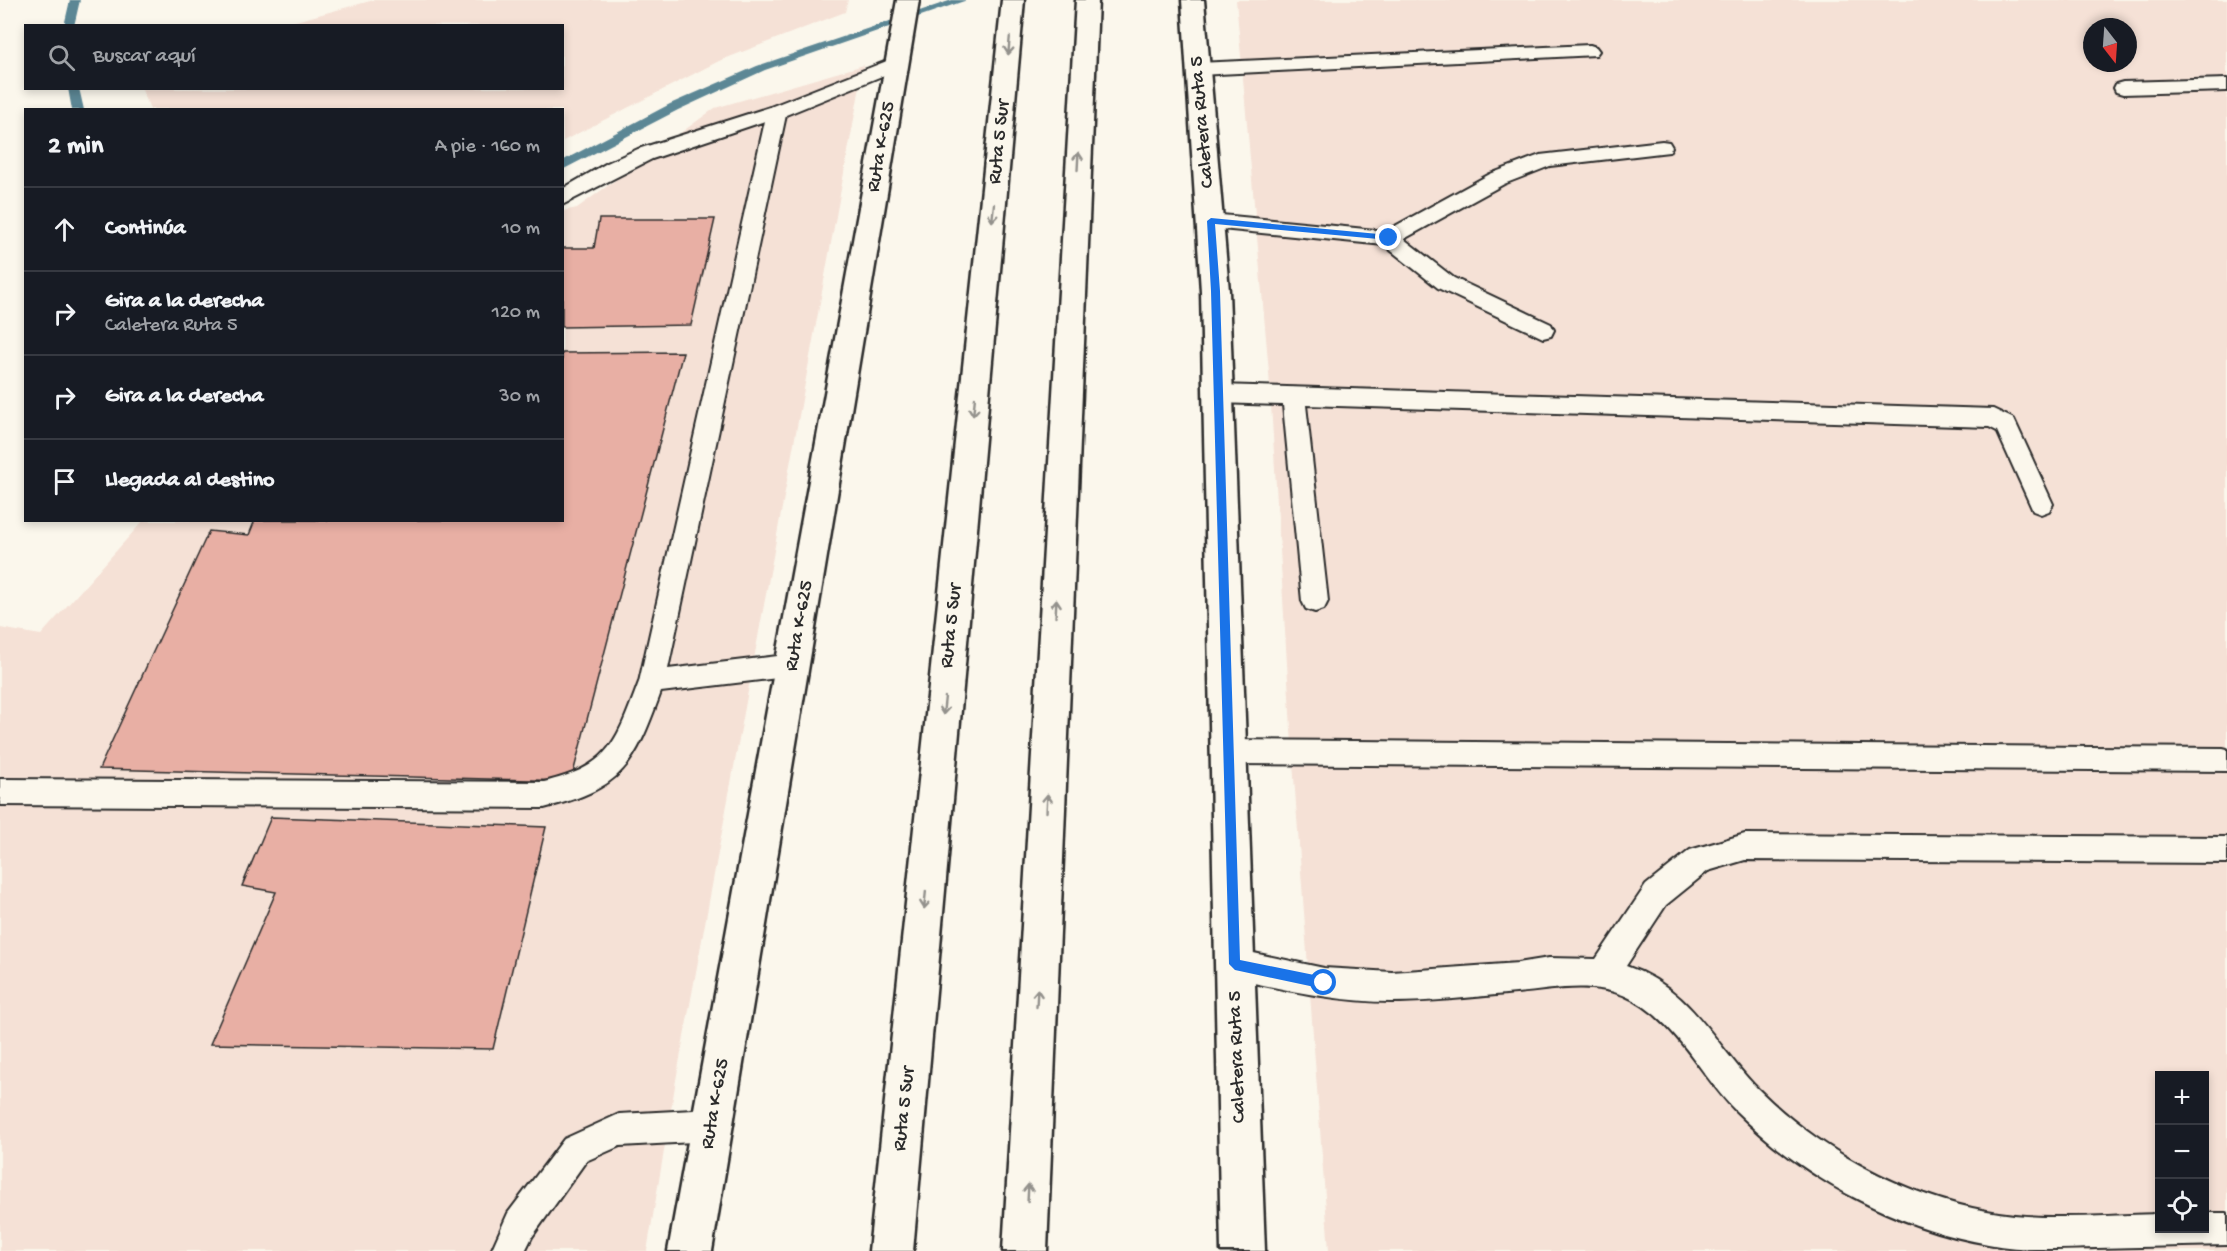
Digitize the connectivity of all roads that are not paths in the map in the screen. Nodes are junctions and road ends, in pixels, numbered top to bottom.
1 (908, 0) edge
2 (1013, 0) edge
3 (1087, 0) edge
4 (1193, 0) edge
5 (900, 50) junction
6 (1590, 51) dead end
7 (1198, 69) junction
8 (2227, 85) edge
9 (2123, 88) dead end
10 (777, 111) junction
11 (1662, 147) dead end
12 (564, 197) edge
13 (1211, 221) junction
14 (1389, 238) junction
15 (1544, 330) dead end
16 (1219, 394) junction
17 (1294, 397) junction
18 (2041, 504) dead end
19 (1315, 601) dead end
20 (794, 665) junction
21 (652, 682) junction
22 (1229, 752) junction
23 (2223, 760) dead end
24 (0, 792) edge
25 (2227, 850) edge
26 (1235, 964) junction
27 (1604, 974) junction
28 (712, 1125) junction
29 (2227, 1229) edge
30 (508, 1251) edge
31 (690, 1251) edge
32 (891, 1251) edge
33 (1025, 1251) edge
34 (1243, 1251) edge

1 - 5 main road, Ruta K-625
2 -> 32 main road, Ruta 5 Sur
33 -> 3 main road
4 - 7 main road, Caletera Ruta 5
5 - 10 lane
5 - 20 main road, Ruta K-625
6 - 7 lane
7 - 13 main road, Caletera Ruta 5
8 - 9 lane
10 - 12 lane
10 - 21 lane
11 - 14 lane
13 - 14 lane
13 - 16 main road, Caletera Ruta 5
14 - 15 lane
16 - 17 lane
16 - 22 main road, Caletera Ruta 5
17 - 18 lane
17 - 19 lane
20 - 21 lane
20 - 28 main road, Ruta K-625
21 - 24 lane
22 - 23 lane
22 - 26 main road, Caletera Ruta 5
25 - 27 lane
26 - 27 lane
26 - 34 main road, Caletera Ruta 5
27 - 29 lane
28 - 30 lane
28 - 31 main road, Ruta K-625

